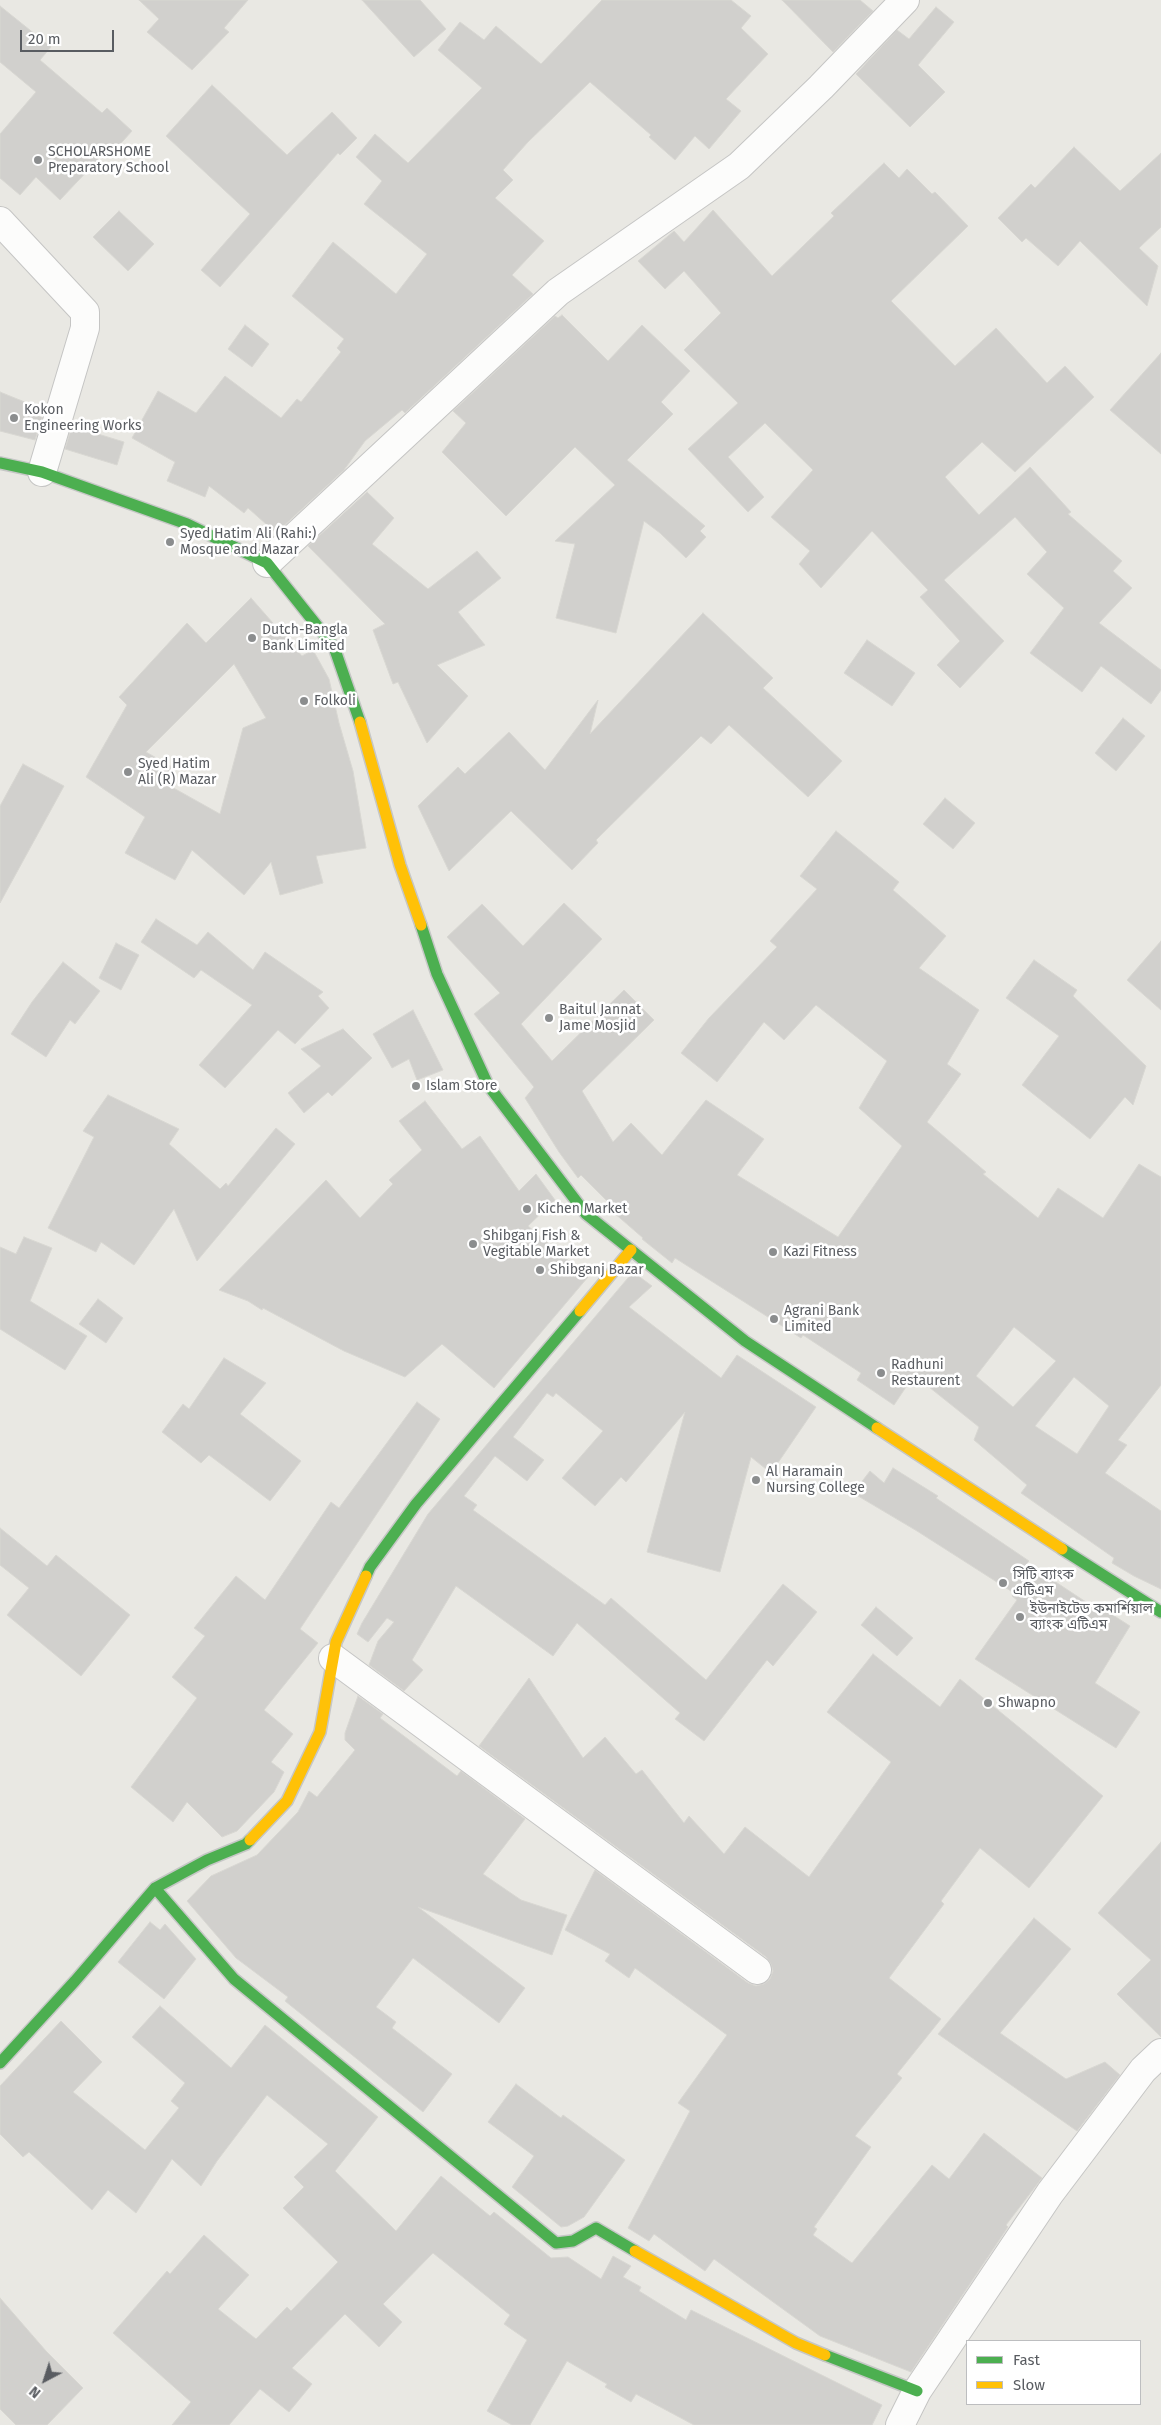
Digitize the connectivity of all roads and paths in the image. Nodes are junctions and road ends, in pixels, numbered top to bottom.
1 (905, 0) edge
2 (0, 220) edge
3 (0, 463) edge
4 (42, 472) junction
5 (267, 563) junction
6 (631, 1250) junction
7 (1161, 1612) edge
8 (333, 1658) junction
9 (155, 1888) junction
10 (756, 1970) dead end
11 (1161, 2053) edge
12 (0, 2063) edge
13 (917, 2391) junction
14 (900, 2425) edge

1 - 5 street
2 - 4 street
3 - 4 main road
4 - 5 main road
5 - 6 main road
6 - 7 main road
6 - 8 main road
8 - 9 main road
8 - 10 street
9 - 12 main road
9 - 13 main road
11 - 13 street
13 - 14 street

